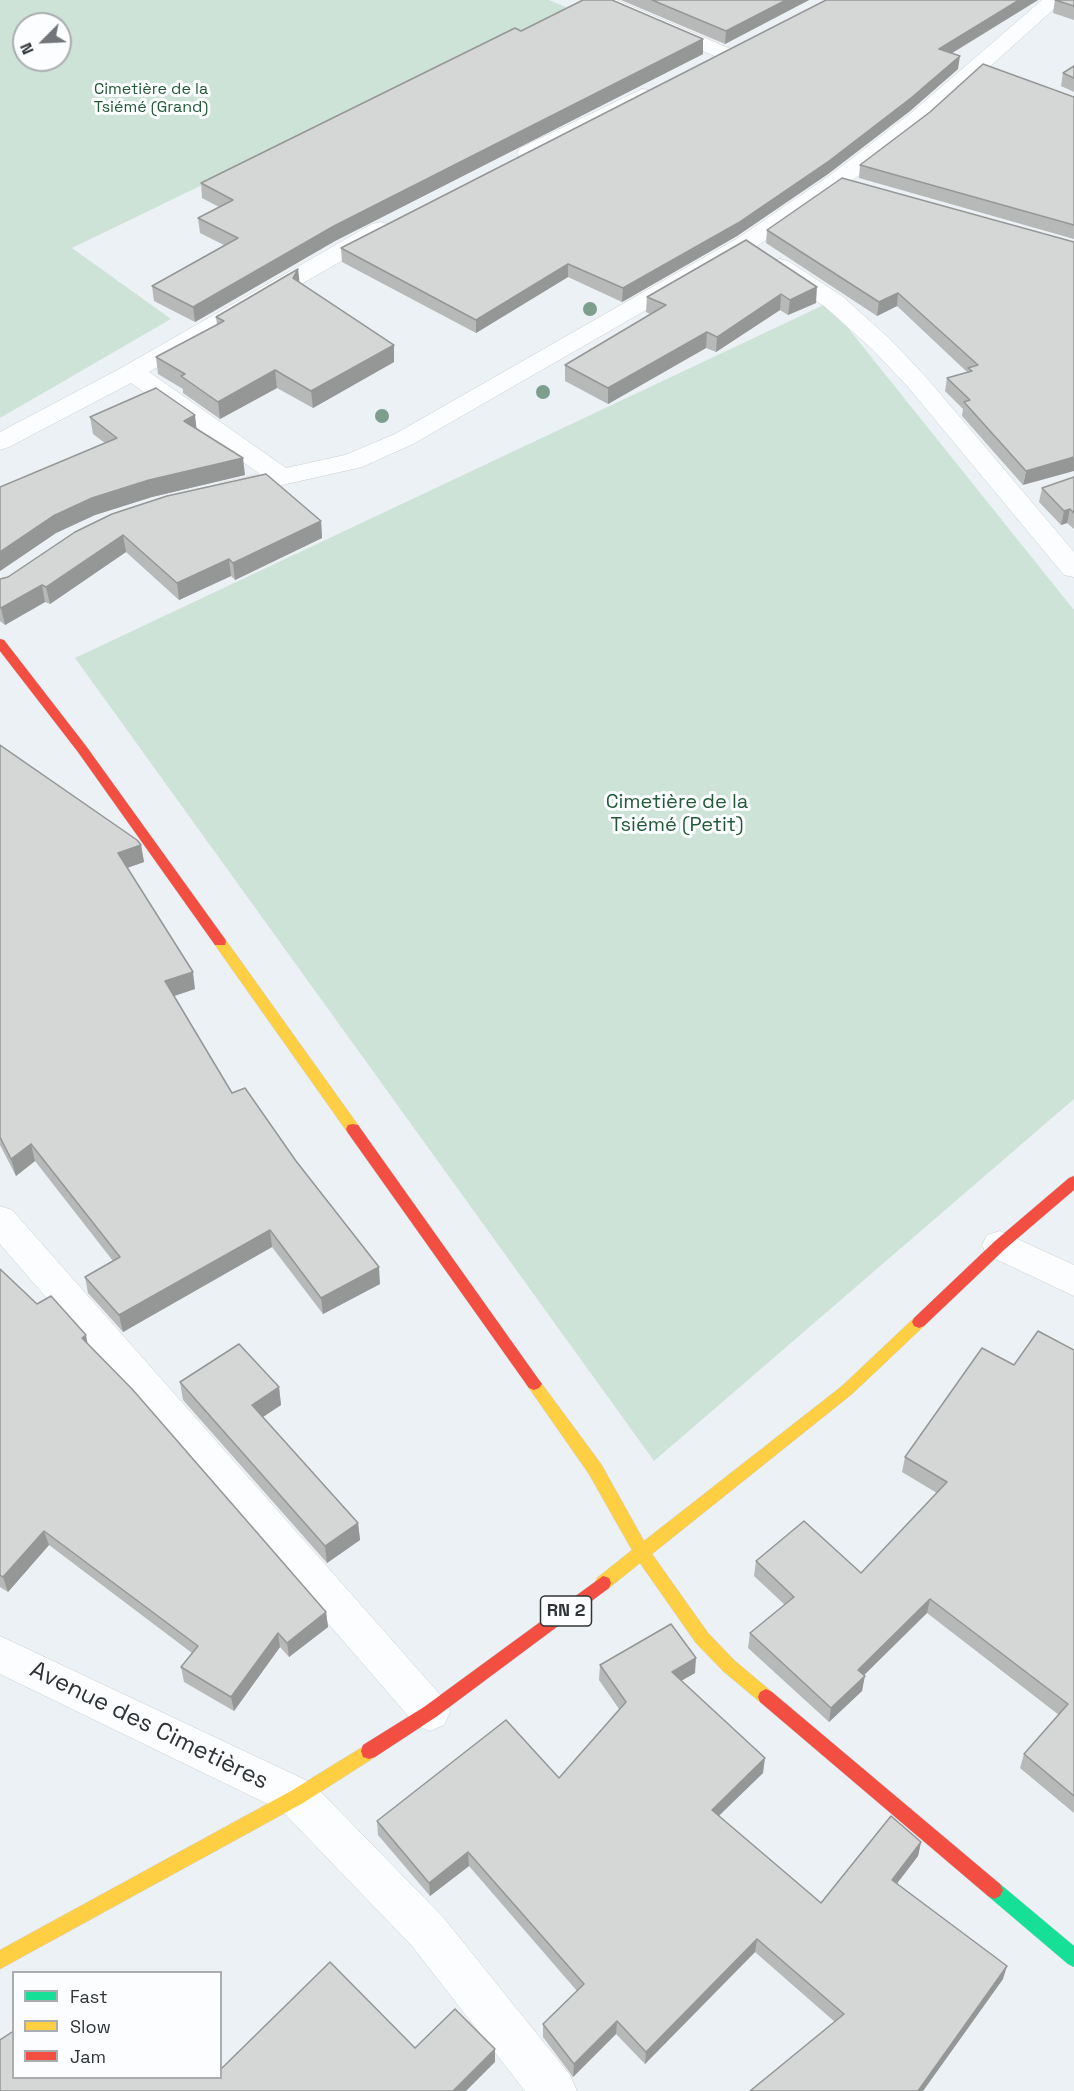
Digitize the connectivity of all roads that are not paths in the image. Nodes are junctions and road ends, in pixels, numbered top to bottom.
1 (600, 0) edge
2 (1054, 0) edge
3 (746, 43) edge
4 (724, 53) junction
5 (704, 64) edge
6 (663, 84) edge
7 (508, 163) edge
8 (837, 181) junction
9 (868, 190) edge
10 (395, 221) edge
11 (746, 243) junction
12 (132, 372) junction
13 (0, 442) edge
14 (280, 476) junction
15 (1045, 489) edge
16 (205, 494) edge
17 (1016, 498) junction
18 (1074, 570) edge
19 (0, 643) edge
20 (1074, 1182) edge
21 (0, 1220) edge
22 (1000, 1245) junction
23 (1074, 1282) edge
24 (643, 1554) junction
25 (0, 1654) edge
26 (430, 1712) junction
27 (297, 1797) junction
28 (1074, 1958) edge
29 (0, 1960) edge
30 (554, 2091) edge

1 - 4 street
2 - 8 street
3 - 4 street
4 - 5 street
6 - 7 street
8 - 9 street
8 - 11 street
10 - 12 street
11 - 14 street
11 - 17 street
12 - 13 street
12 - 14 street
14 - 16 street
15 - 17 street
17 - 18 street
19 - 24 main road
20 - 22 main road, RN 2
21 - 26 street
22 - 23 street
22 - 24 main road, RN 2
24 - 26 main road, RN 2
24 - 28 main road
25 - 27 street, Avenue des Cimetières
26 - 27 main road, RN 2
27 - 29 main road, RN 2
27 - 30 street

